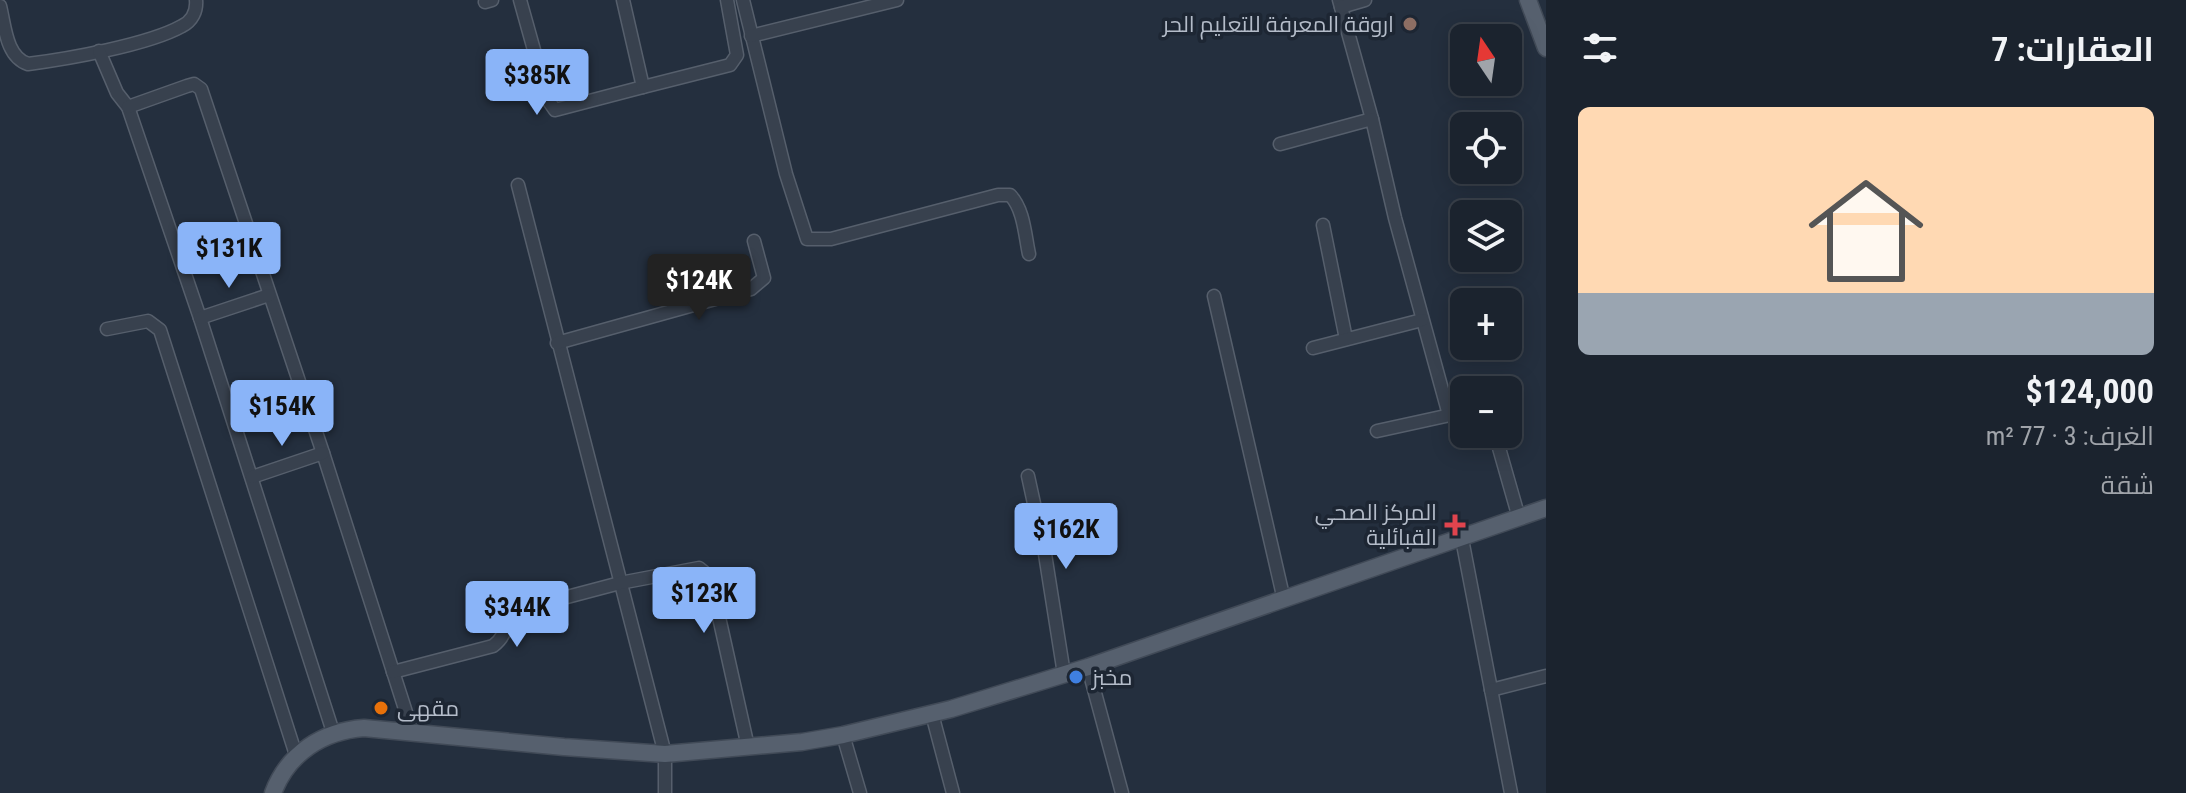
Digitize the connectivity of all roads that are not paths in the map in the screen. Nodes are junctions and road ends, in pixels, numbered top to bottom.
1 (196, 0) edge
2 (520, 0) edge
3 (623, 0) edge
4 (727, 0) edge
5 (743, 0) edge
6 (897, 0) edge
7 (1365, 0) edge
8 (1528, 0) edge
9 (1340, 4) edge
10 (0, 6) edge
11 (751, 36) junction
12 (1546, 48) edge
13 (99, 51) junction
14 (643, 87) junction
15 (128, 107) junction
16 (1372, 119) junction
17 (1280, 144) dead end
18 (518, 185) dead end
19 (1323, 225) dead end
20 (754, 241) dead end
21 (1029, 254) dead end
22 (269, 295) junction
23 (1214, 296) dead end
24 (200, 318) junction
25 (1422, 320) junction
26 (107, 329) dead end
27 (1346, 339) junction
28 (557, 343) junction
29 (1313, 348) dead end
30 (1449, 415) joint
31 (1377, 431) dead end
32 (1499, 448) edge
33 (323, 453) junction
34 (1028, 476) dead end
35 (252, 477) junction
36 (1546, 508) edge
37 (1519, 518) junction
38 (1462, 539) junction
39 (620, 583) junction
40 (1284, 600) junction
41 (1088, 667) junction
42 (393, 672) junction
43 (1064, 674) junction
44 (1546, 676) edge
45 (1491, 690) junction
46 (932, 714) junction
47 (333, 732) junction
48 (413, 734) junction
49 (843, 735) junction
50 (748, 747) junction
51 (665, 754) junction
52 (296, 755) junction
53 (273, 793) edge
54 (665, 793) edge
55 (860, 793) edge
56 (953, 793) edge
57 (1122, 793) edge
58 (1511, 793) edge

1 - 13 street
2 - 14 street
3 - 14 street
4 - 14 street
5 - 11 street
6 - 11 street
7 - 9 street
8 - 12 main road
9 - 16 street
10 - 13 street
11 - 21 street
13 - 15 street
15 - 22 street
15 - 24 street
16 - 17 street
16 - 25 street
18 - 28 street
19 - 27 street
20 - 28 street
22 - 24 street
22 - 33 street
23 - 40 street
24 - 35 street
25 - 27 street
25 - 30 street
26 - 52 street
27 - 29 street
28 - 39 street
30 - 31 street
32 - 37 street
33 - 35 street
33 - 42 street
34 - 43 street
35 - 47 street
36 - 37 main road
37 - 38 main road
38 - 40 main road
38 - 45 street
39 - 42 street
39 - 50 street
39 - 51 street
40 - 41 main road
41 - 43 main road
41 - 57 street
42 - 48 street
43 - 46 main road
44 - 45 street
45 - 58 street
46 - 49 main road
46 - 56 street
47 - 48 main road
47 - 52 main road
48 - 51 main road
49 - 50 main road
49 - 55 street
50 - 51 main road
51 - 54 street
52 - 53 main road

